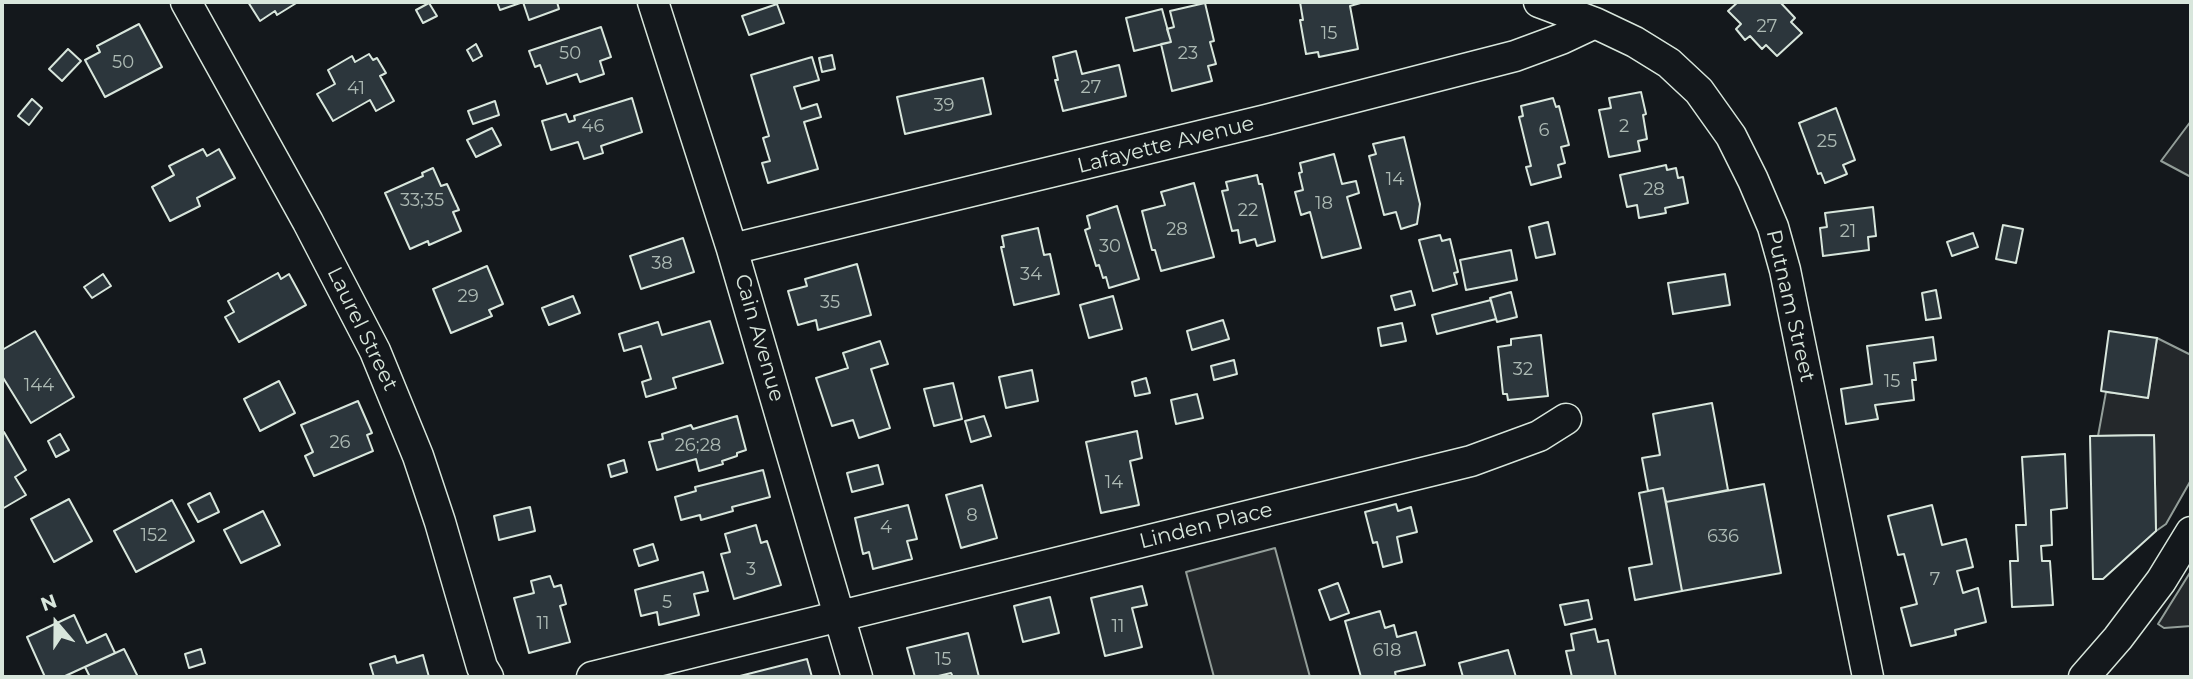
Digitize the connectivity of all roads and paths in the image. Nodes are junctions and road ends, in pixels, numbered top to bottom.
1 (186, 2) edge
2 (653, 2) edge
3 (1539, 2) edge
4 (1595, 23) junction
5 (732, 249) junction
6 (1566, 419) dead end
7 (2191, 532) edge
8 (840, 616) junction
9 (488, 677) edge
10 (592, 677) edge
11 (857, 677) edge
12 (1868, 677) edge
13 (2084, 677) edge

1 - 9 street, Laurel Street
2 - 5 street, Cain Avenue
3 - 4 street, Putnam Street
4 - 5 street, Lafayette Avenue
4 - 12 street, Putnam Street
5 - 8 street, Cain Avenue
6 - 8 street, Linden Place
7 - 13 street
8 - 10 street
8 - 11 street, Cain Avenue

